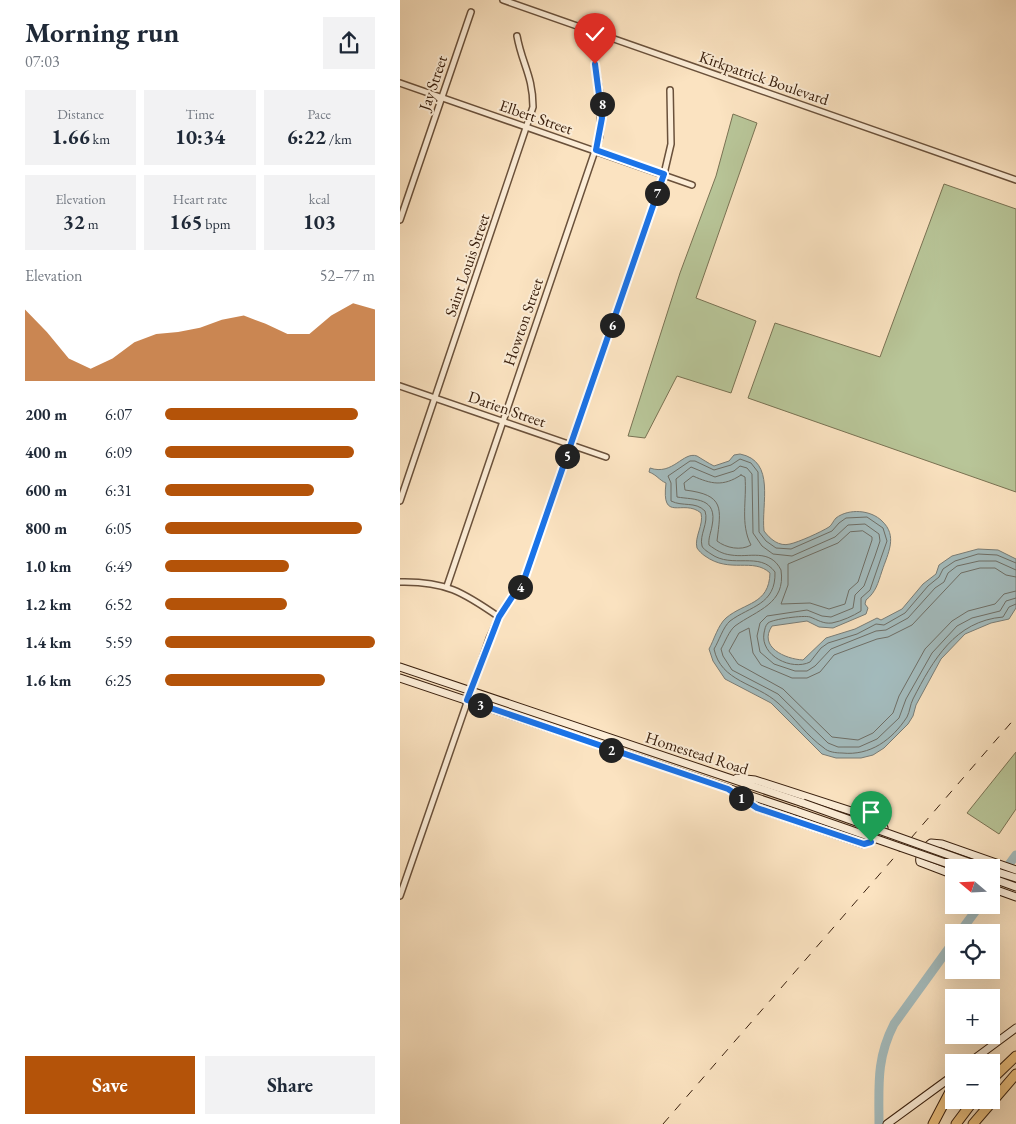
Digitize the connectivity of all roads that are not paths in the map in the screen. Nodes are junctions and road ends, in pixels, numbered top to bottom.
1 (503, 0) edge
2 (471, 12) dead end
3 (517, 36) dead end
4 (595, 64) dead end
5 (400, 83) edge
6 (670, 90) dead end
7 (442, 98) junction
8 (527, 127) junction
9 (596, 150) junction
10 (664, 174) junction
11 (1016, 180) edge
12 (692, 185) dead end
13 (400, 220) edge
14 (400, 386) edge
15 (435, 398) junction
16 (503, 421) junction
17 (571, 444) junction
18 (606, 456) dead end
19 (400, 501) edge
20 (400, 582) edge
21 (447, 586) junction
22 (499, 617) junction
23 (400, 667) edge
24 (400, 678) edge
25 (470, 691) junction
26 (467, 700) junction
27 (727, 777) junction
28 (728, 789) junction
29 (960, 859) edge
30 (984, 859) edge
31 (945, 863) edge
32 (1000, 864) edge
33 (1016, 870) edge
34 (945, 872) edge
35 (1000, 875) edge
36 (1000, 880) edge
37 (1015, 884) edge
38 (1000, 891) edge
39 (400, 896) edge
40 (1014, 896) edge
41 (1016, 1028) edge
42 (981, 1054) edge
43 (1016, 1056) edge
44 (1000, 1071) edge
45 (1016, 1074) edge
46 (945, 1081) edge
47 (945, 1101) edge
48 (967, 1109) edge
49 (887, 1123) edge
50 (933, 1124) edge
51 (956, 1124) edge
52 (973, 1124) edge

1 - 11 street, Kirkpatrick Boulevard
2 - 7 street, Jay Street
3 - 8 street, Saint Louis Street
4 - 9 street, Howton Street
5 - 7 street, Elbert Street
6 - 10 street
7 - 8 street, Elbert Street
7 - 13 street, Jay Street
8 - 9 street, Elbert Street
8 - 15 street, Saint Louis Street
9 - 10 street, Elbert Street
9 - 16 street, Howton Street
10 - 12 street, Elbert Street
10 - 17 street
14 - 15 street, Darien Street
15 - 16 street, Darien Street
15 - 19 street, Saint Louis Street
16 - 17 street, Darien Street
16 - 21 street, Howton Street
17 - 18 street, Darien Street
17 - 22 street
20 - 21 street
21 - 22 street
22 - 25 street
23 - 25 main road, Homestead Road
24 - 26 main road, Homestead Road
25 - 26 street
25 - 27 main road, Homestead Road
26 - 28 main road, Homestead Road
26 - 39 street
27 - 28 main road
27 - 29 main road, Homestead Road, bridge
28 - 31 main road, Homestead Road, bridge
30 - 34 main road
32 - 33 main road
35 - 37 main road
36 - 37 main road
38 - 40 main road
41 - 42 main road
43 - 44 highway
45 - 52 highway
46 - 49 main road
47 - 50 highway
48 - 51 highway

